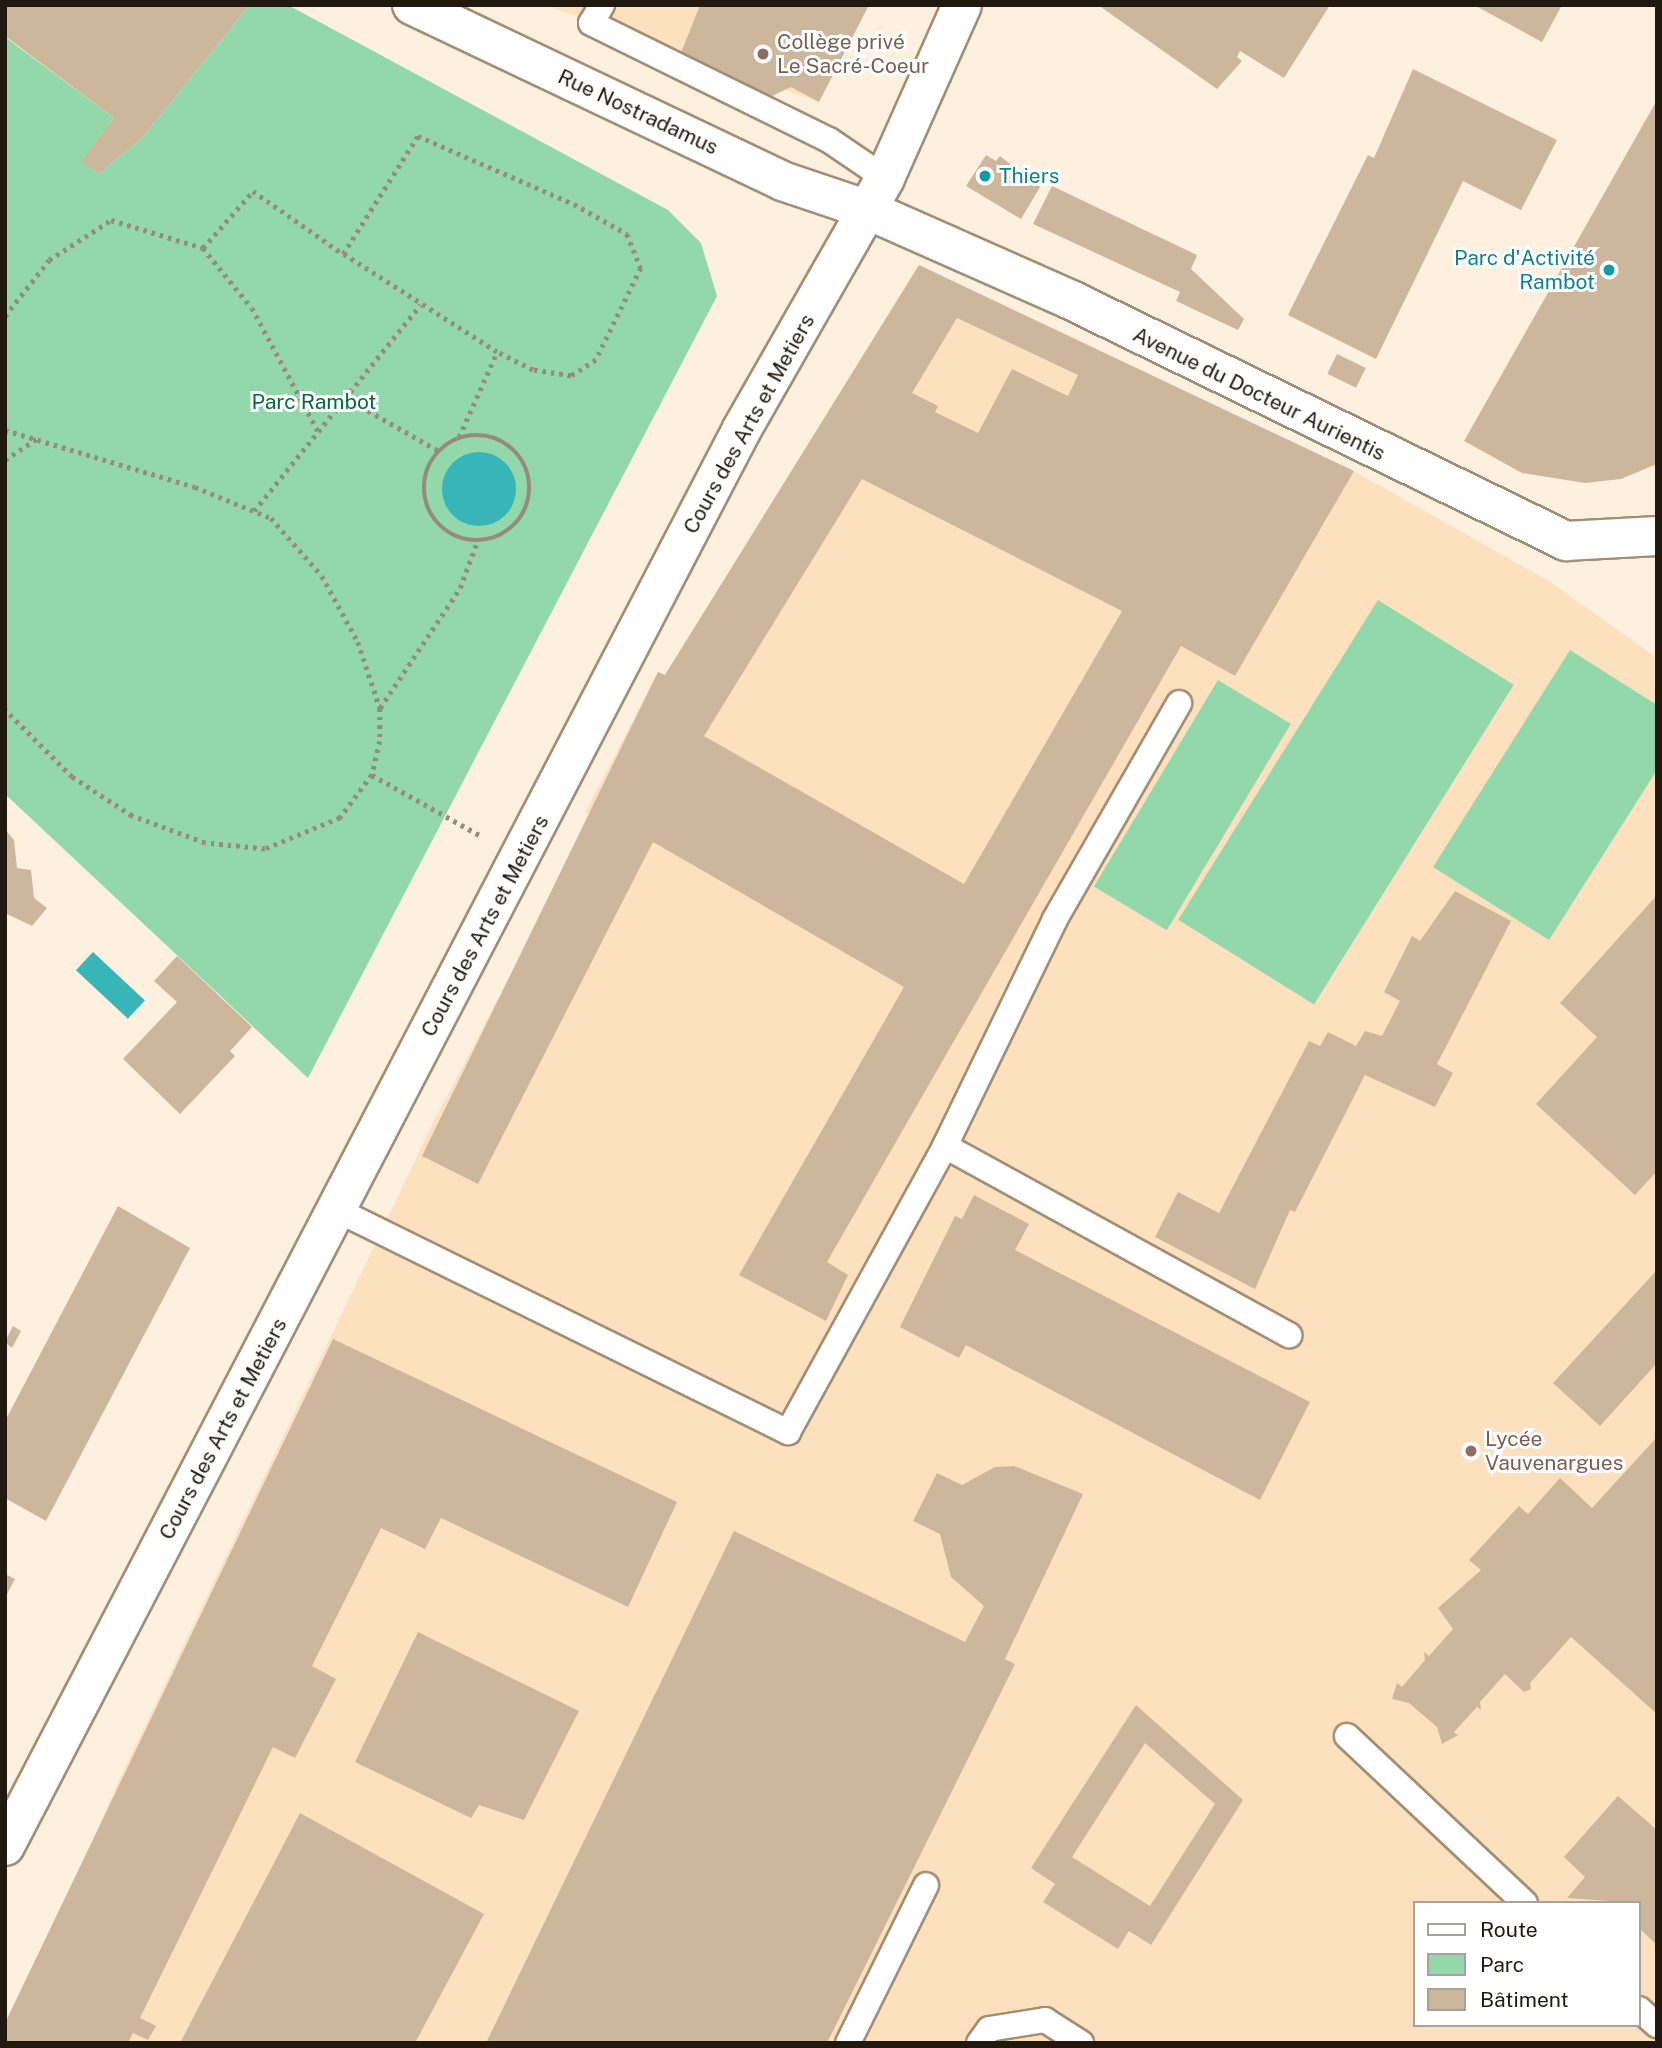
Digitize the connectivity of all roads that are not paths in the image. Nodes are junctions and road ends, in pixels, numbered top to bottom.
1 (412, 5) edge
2 (602, 5) edge
3 (962, 5) edge
4 (876, 194) junction
5 (1657, 536) edge
6 (1179, 704) dead end
7 (945, 1146) junction
8 (337, 1210) junction
9 (1289, 1335) dead end
10 (1347, 1736) dead end
11 (5, 1846) edge
12 (926, 1885) dead end
13 (1523, 1901) edge
14 (1641, 2011) edge
15 (1657, 2025) edge
16 (848, 2043) edge
17 (979, 2043) edge
18 (1081, 2043) edge

1 - 4 main road, Rue Nostradamus
2 - 4 lane
3 - 4 main road, Cours des Arts et Metiers
4 - 5 main road, Avenue du Docteur Aurientis
4 - 8 main road, Cours des Arts et Metiers
6 - 7 lane
7 - 8 lane
7 - 9 lane
8 - 11 main road, Cours des Arts et Metiers
10 - 13 lane
12 - 16 lane
14 - 15 lane
17 - 18 lane

